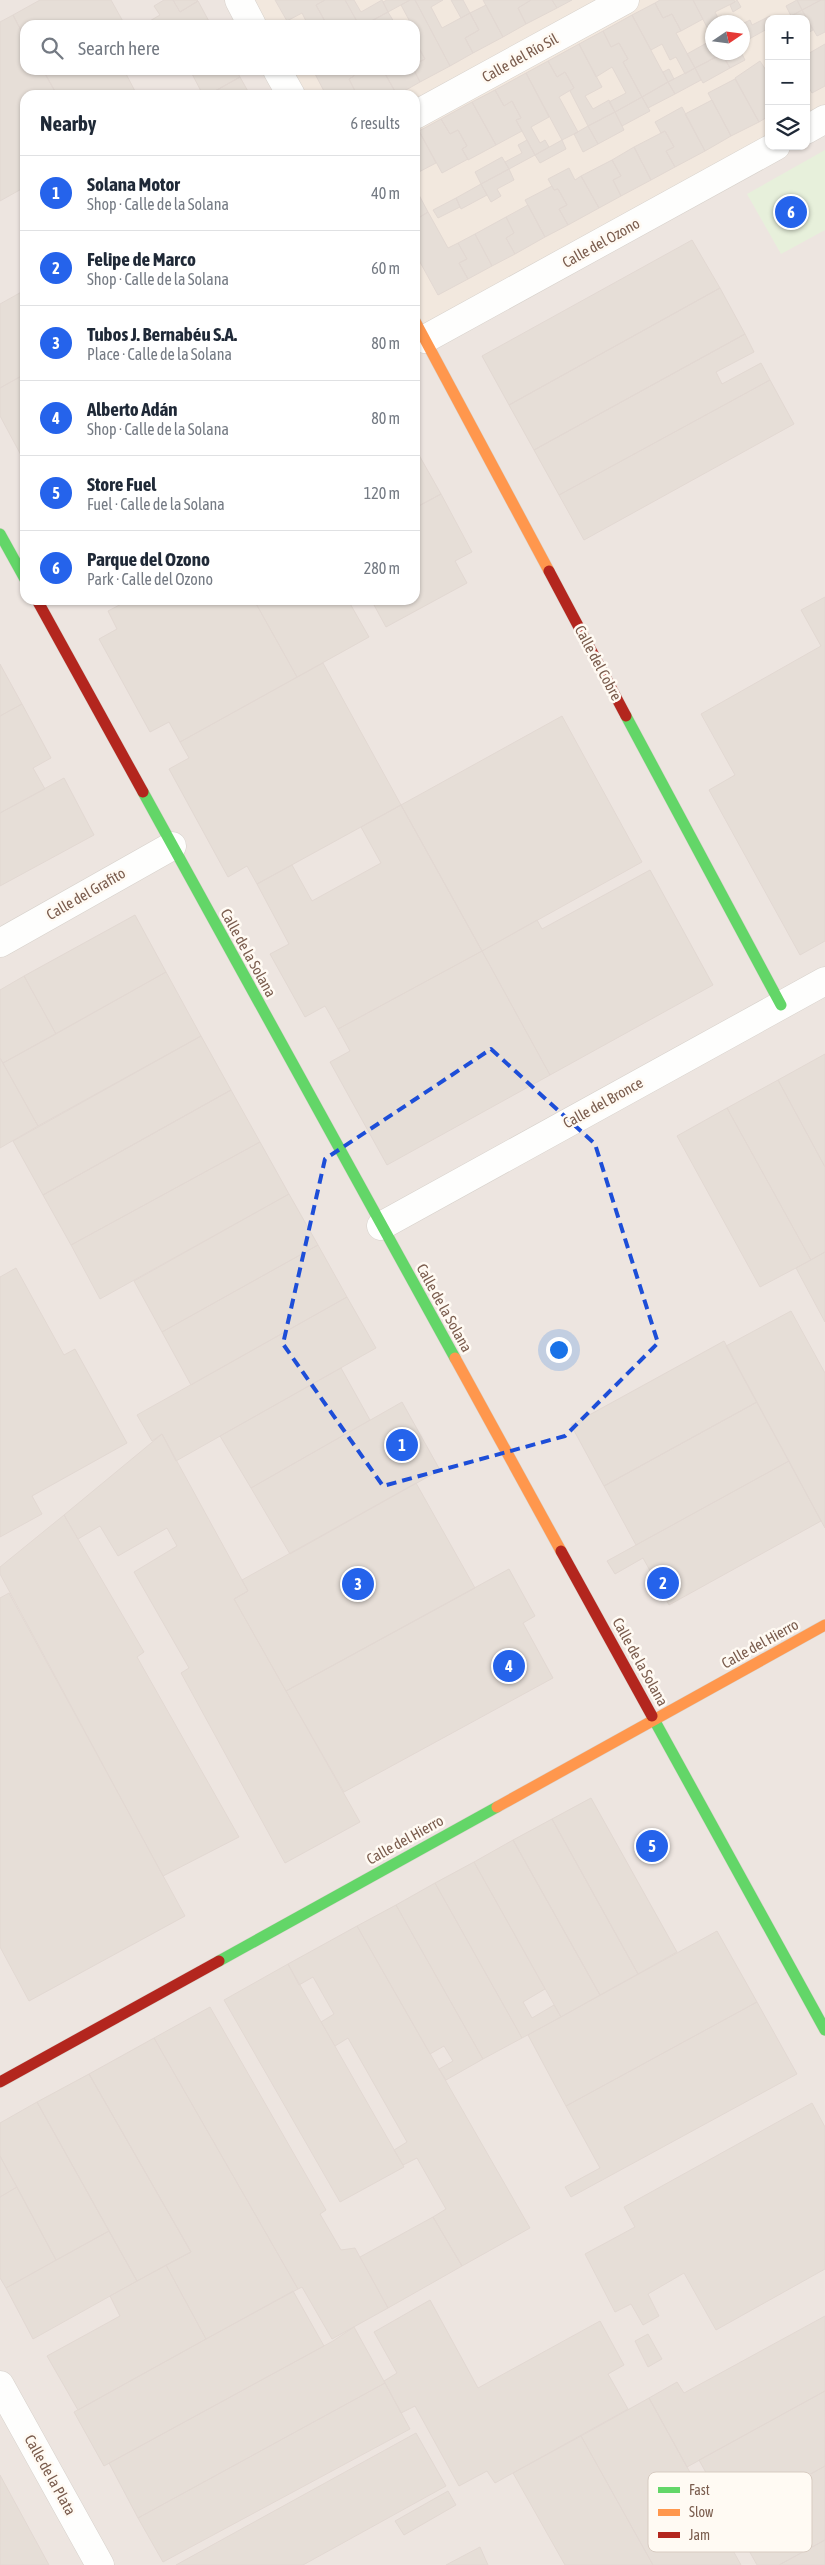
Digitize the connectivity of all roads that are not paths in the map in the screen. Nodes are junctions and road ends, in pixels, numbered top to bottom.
1 (239, 0) edge
2 (625, 0) edge
3 (249, 20) edge
4 (280, 75) edge
5 (288, 90) edge
6 (420, 112) edge
7 (825, 119) edge
8 (810, 128) edge
9 (768, 150) edge
10 (420, 330) edge
11 (0, 534) edge
12 (20, 570) edge
13 (40, 605) edge
14 (172, 846) junction
15 (0, 943) edge
16 (825, 981) edge
17 (781, 1005) junction
18 (381, 1226) junction
19 (825, 1625) edge
20 (654, 1719) junction
21 (825, 2030) edge
22 (0, 2082) edge
23 (0, 2384) edge
24 (100, 2565) edge

1 - 3 street
2 - 6 street, Calle del Río Sil
4 - 5 street
7 - 8 street
9 - 10 street, Calle del Ozono
10 - 17 street, Calle del Cobre
11 - 12 street
13 - 14 street, Calle de la Solana
14 - 15 street, Calle del Grafito
14 - 18 street, Calle de la Solana
16 - 17 street, Calle del Bronce
17 - 18 street, Calle del Bronce
18 - 20 street, Calle de la Solana
19 - 20 street, Calle del Hierro
20 - 21 street, Calle de la Solana
20 - 22 street, Calle del Hierro
23 - 24 street, Calle de la Plata

